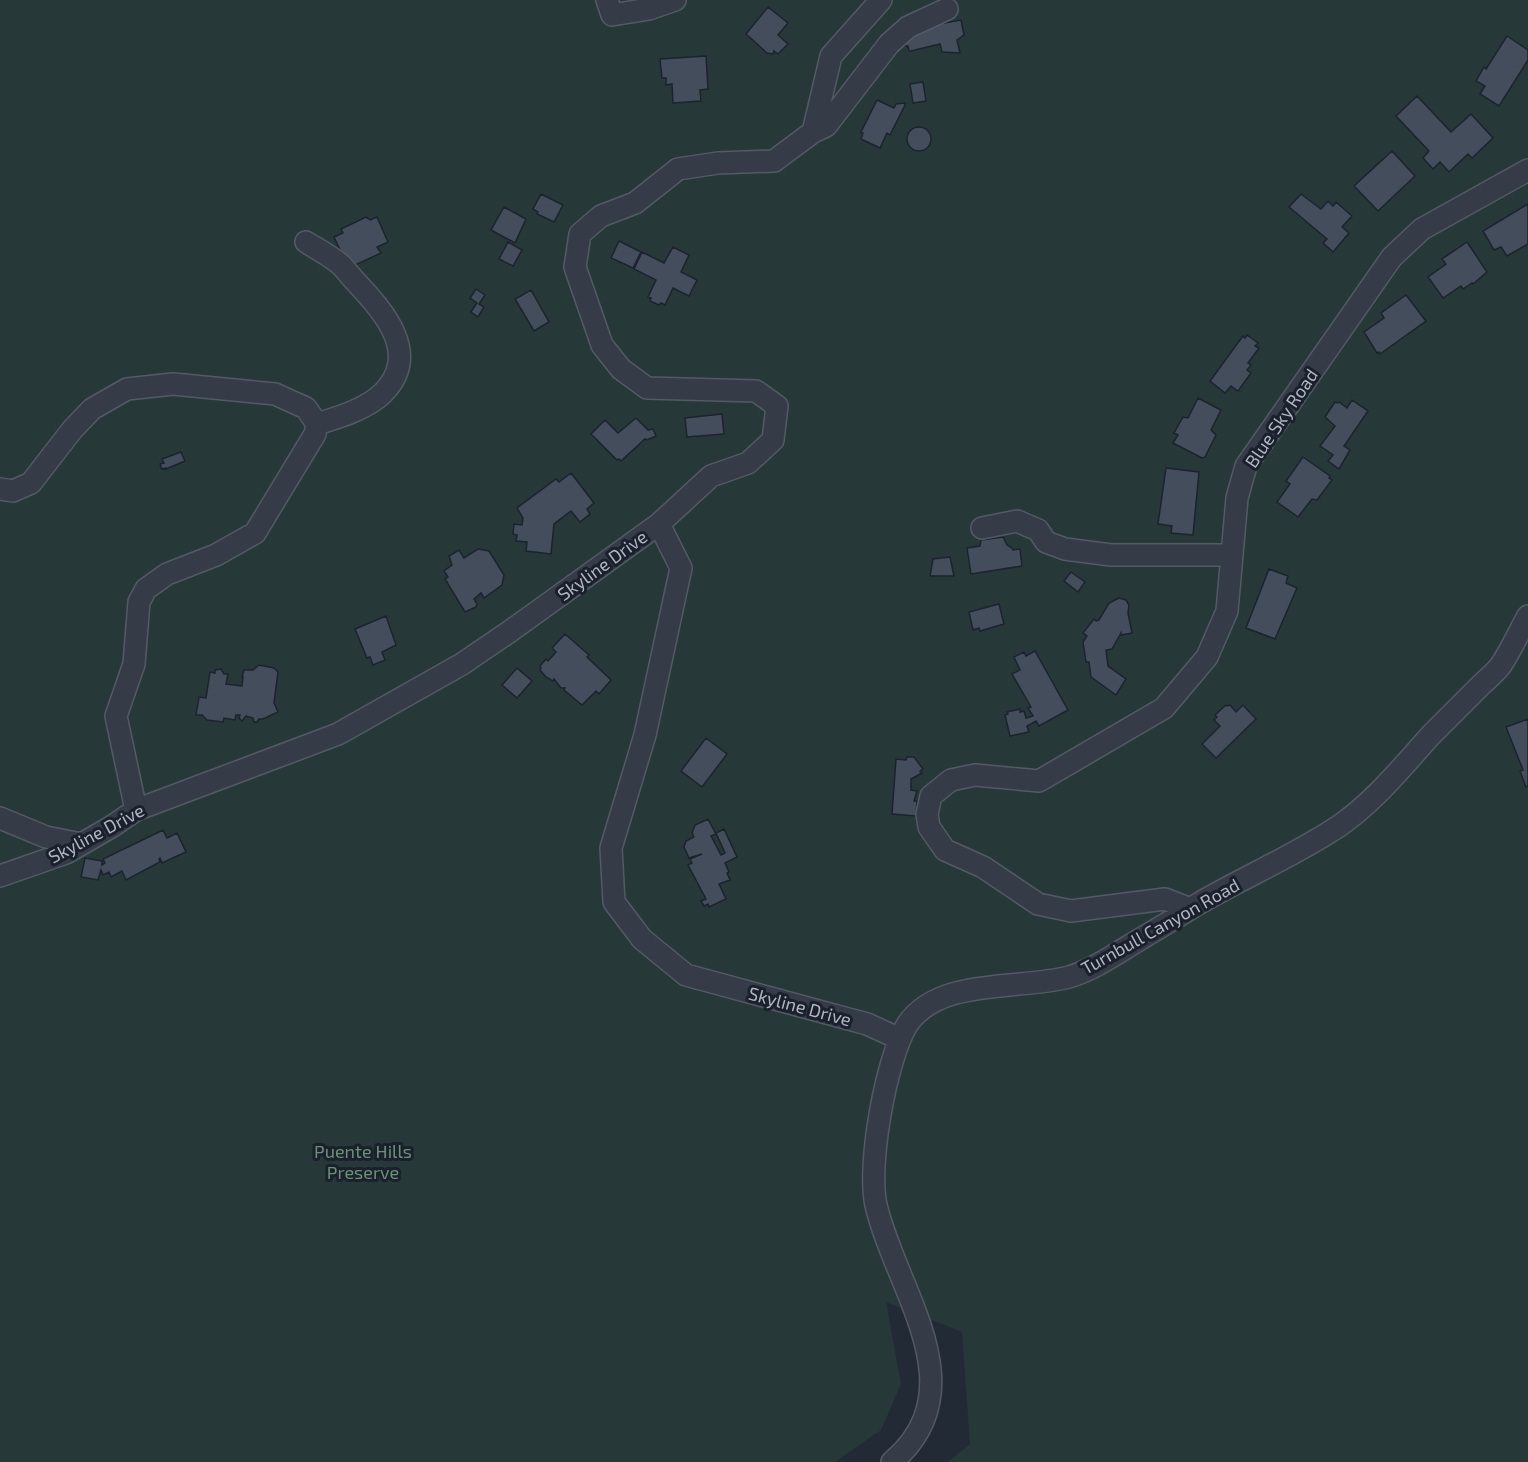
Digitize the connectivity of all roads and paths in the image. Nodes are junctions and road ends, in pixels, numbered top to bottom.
1 (607, 0) edge
2 (675, 0) edge
3 (881, 0) edge
4 (947, 9) dead end
5 (813, 132) junction
6 (1528, 170) edge
7 (306, 242) dead end
8 (317, 424) junction
9 (0, 489) edge
10 (659, 524) junction
11 (982, 528) dead end
12 (1232, 555) junction
13 (1528, 616) edge
14 (136, 810) junction
15 (0, 818) edge
16 (81, 844) junction
17 (0, 876) edge
18 (1190, 909) junction
19 (900, 1039) junction
20 (892, 1462) edge

1 - 2 street
3 - 5 street
4 - 5 street
5 - 10 street
6 - 12 street, Blue Sky Road
7 - 8 street
8 - 9 street
8 - 14 street
10 - 14 street, Skyline Drive
10 - 19 street, Skyline Drive
11 - 12 street
12 - 18 street, Blue Sky Road
13 - 18 street, Turnbull Canyon Road
14 - 16 street, Skyline Drive
15 - 16 street
16 - 17 street, Skyline Drive
18 - 19 street, Turnbull Canyon Road
19 - 20 street, Turnbull Canyon Road

